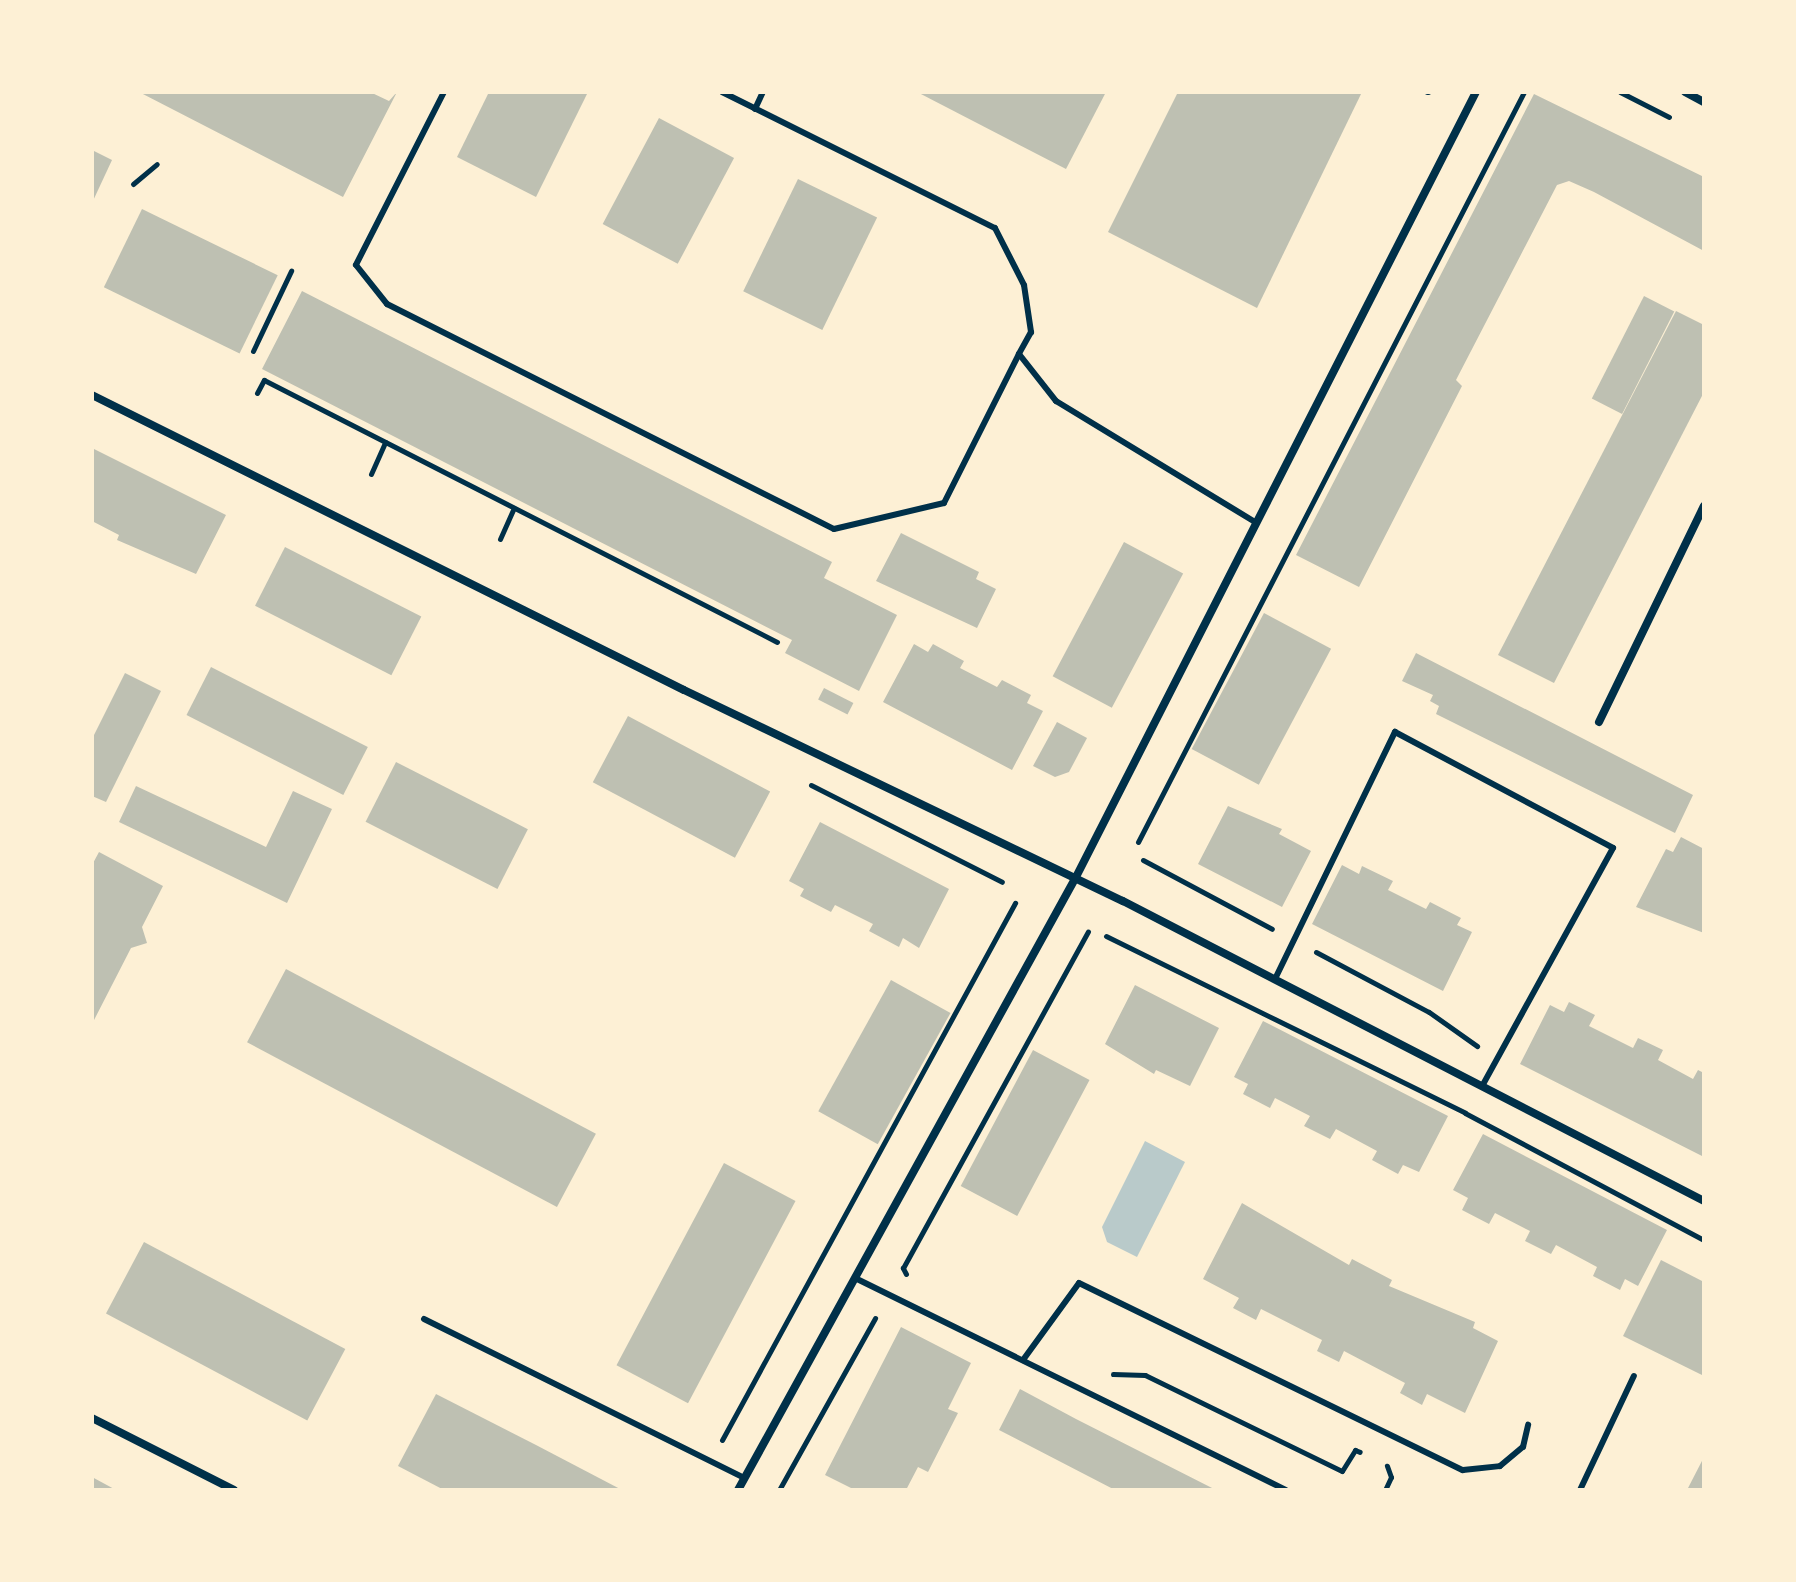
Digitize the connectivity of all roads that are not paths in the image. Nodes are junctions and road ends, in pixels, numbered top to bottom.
1 (444, 92) edge
2 (722, 92) edge
3 (763, 92) edge
4 (1476, 92) edge
5 (1685, 92) edge
6 (1704, 102) edge
7 (755, 109) junction
8 (1019, 354) junction
9 (92, 395) edge
10 (1704, 506) edge
11 (1253, 521) junction
12 (1599, 722) dead end
13 (1076, 877) junction
14 (1275, 979) junction
15 (1482, 1086) junction
16 (1704, 1201) edge
17 (855, 1278) junction
18 (424, 1319) dead end
19 (1023, 1360) junction
20 (1634, 1376) dead end
21 (92, 1418) edge
22 (1528, 1425) dead end
23 (745, 1478) junction
24 (234, 1490) edge
25 (738, 1490) edge
26 (1286, 1490) edge
27 (1580, 1490) edge

1 - 8 lane
2 - 7 lane
3 - 7 lane
4 - 11 street
5 - 6 street
7 - 8 lane
8 - 11 lane
9 - 13 street
10 - 12 street
11 - 13 street
13 - 14 street
13 - 17 street
14 - 15 street
14 - 15 lane
15 - 16 street
17 - 19 lane
17 - 23 street
18 - 23 lane
19 - 22 lane
19 - 26 lane
20 - 27 lane
21 - 24 street
23 - 25 street

